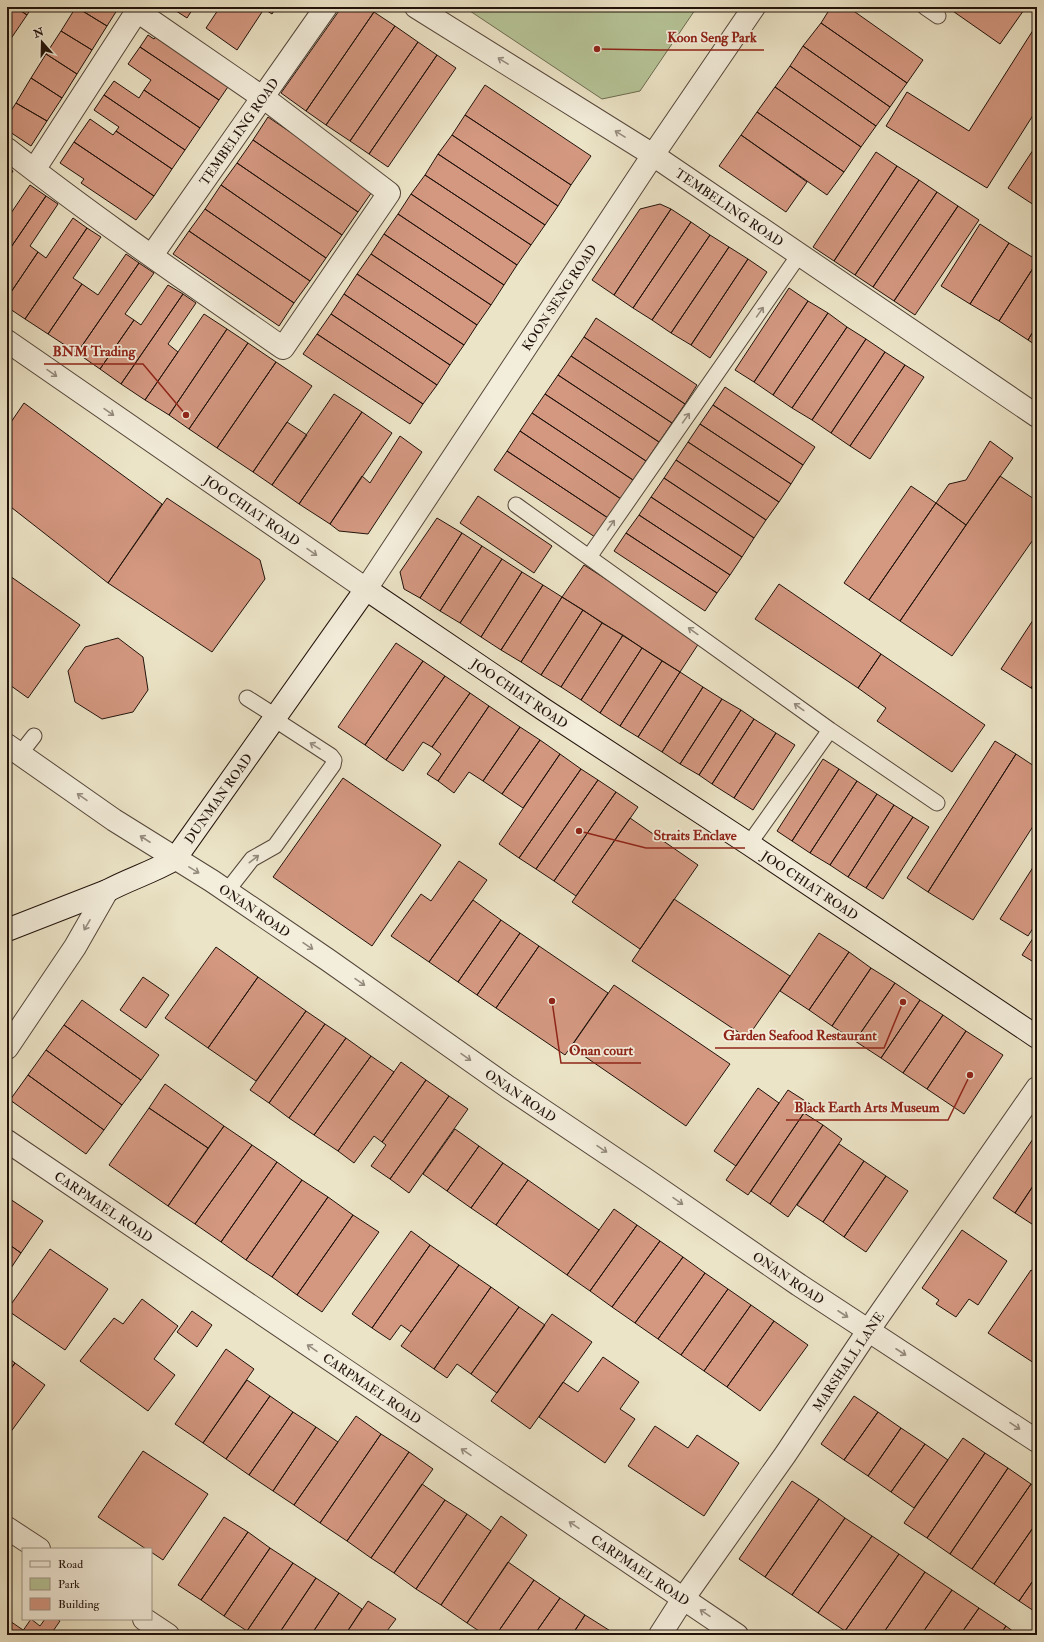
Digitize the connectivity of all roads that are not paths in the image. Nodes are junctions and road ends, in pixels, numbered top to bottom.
1 (326, 7) edge
2 (416, 7) edge
3 (754, 7) edge
4 (925, 7) edge
5 (134, 9) edge
6 (938, 16) dead end
7 (263, 97) junction
8 (7, 149) edge
9 (653, 155) junction
10 (34, 170) junction
11 (152, 255) junction
12 (800, 255) junction
13 (7, 341) edge
14 (1037, 416) edge
15 (516, 505) dead end
16 (589, 557) junction
17 (366, 589) junction
18 (247, 698) dead end
19 (275, 718) junction
20 (830, 730) junction
21 (34, 736) dead end
22 (13, 750) edge
23 (937, 803) dead end
24 (749, 844) junction
25 (175, 859) junction
26 (107, 891) junction
27 (227, 891) junction
28 (7, 930) edge
29 (1037, 1037) edge
30 (7, 1048) edge
31 (1037, 1088) edge
32 (7, 1141) edge
33 (868, 1331) junction
34 (1037, 1441) edge
35 (7, 1528) edge
36 (37, 1548) edge
37 (683, 1599) junction
38 (146, 1620) edge
39 (168, 1635) edge
40 (660, 1635) edge
41 (737, 1635) edge

1 - 7 street, TEMBELING ROAD
9 -> 2 street, TEMBELING ROAD
3 - 9 street, KOON SENG ROAD
4 - 6 lane
5 - 7 street
5 - 10 street
7 - 11 street, TEMBELING ROAD
7 - 11 street
8 - 10 street
9 - 12 street, TEMBELING ROAD
9 - 17 street, KOON SENG ROAD
10 - 11 street
12 - 14 street, TEMBELING ROAD
16 -> 12 lane
13 -> 17 street, JOO CHIAT ROAD
15 - 16 lane
20 -> 16 lane
17 - 19 street, DUNMAN ROAD
17 - 24 street, JOO CHIAT ROAD
18 - 19 lane
19 - 25 street, DUNMAN ROAD
27 -> 19 lane
20 - 23 lane
20 - 24 lane
21 - 22 lane
25 -> 22 street, ONAN ROAD
24 - 29 street, JOO CHIAT ROAD
25 - 26 street, DUNMAN ROAD
25 -> 27 street, ONAN ROAD
26 - 28 street, DUNMAN ROAD
26 -> 30 street
27 -> 33 street, ONAN ROAD
31 - 33 street, MARSHALL LANE
37 -> 32 street, CARPMAEL ROAD
33 -> 34 street, ONAN ROAD
33 - 37 street, MARSHALL LANE
35 - 36 street
37 - 40 street, MARSHALL LANE
41 -> 37 street, CARPMAEL ROAD
38 - 39 street

